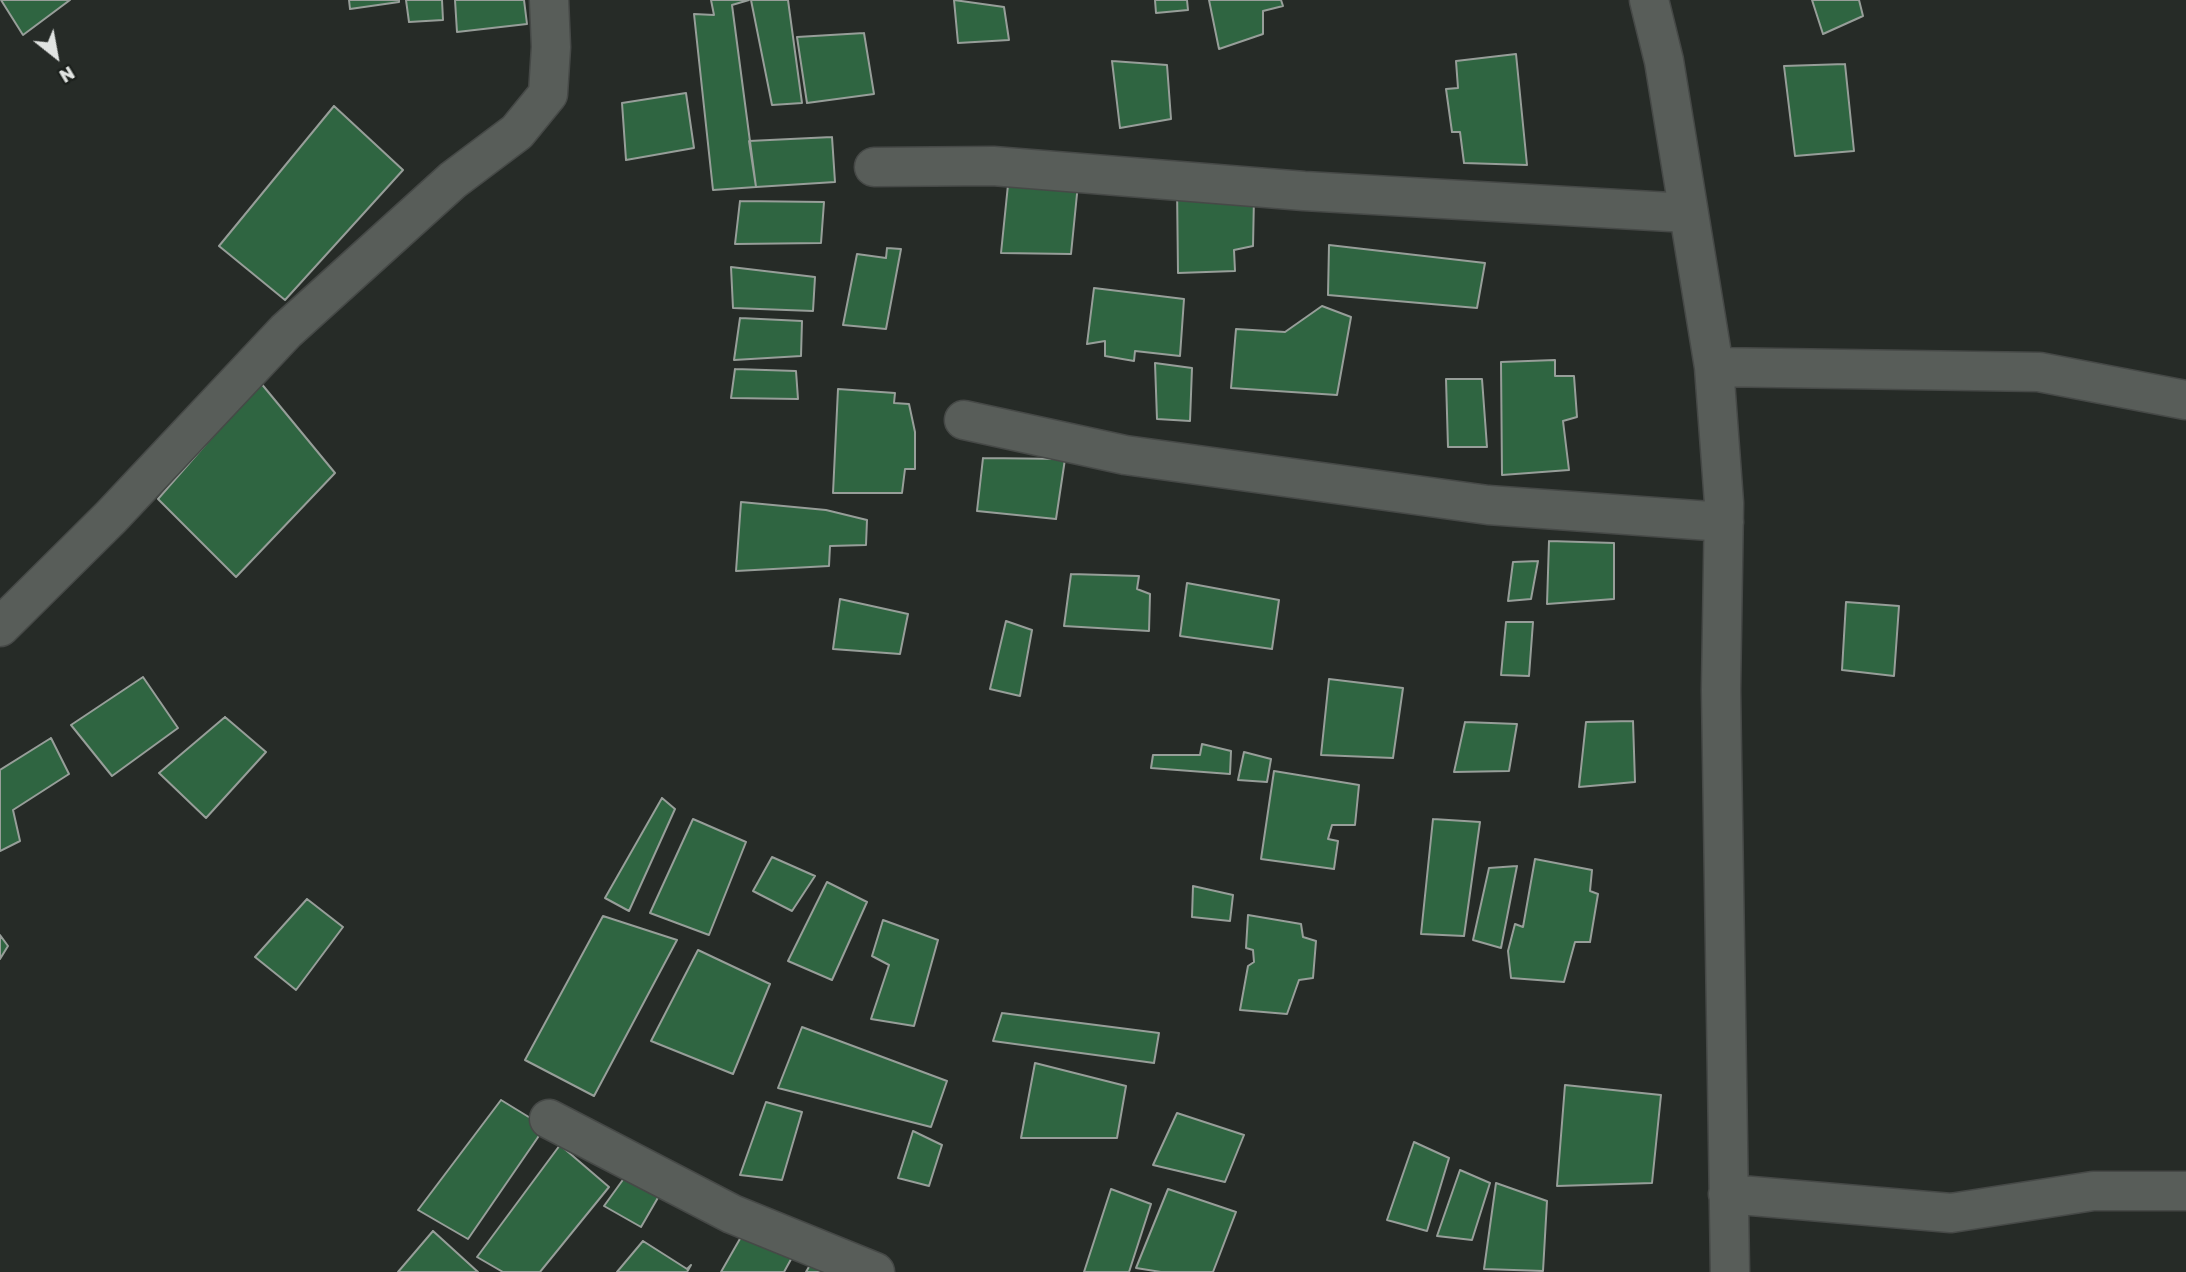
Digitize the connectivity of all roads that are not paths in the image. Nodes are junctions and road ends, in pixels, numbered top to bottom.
1 (549, 0) edge
2 (1649, 0) edge
3 (874, 167) dead end
4 (1688, 213) junction
5 (1714, 367) junction
6 (2186, 400) edge
7 (964, 420) dead end
8 (1724, 522) junction
9 (0, 626) edge
10 (549, 1119) dead end
11 (2186, 1191) edge
12 (1728, 1194) junction
13 (875, 1272) edge
14 (1730, 1272) edge

1 - 9 street
2 - 4 street
3 - 4 street
4 - 5 street
5 - 6 street
5 - 8 street
7 - 8 street
8 - 12 street
10 - 13 street
11 - 12 street
12 - 14 street

